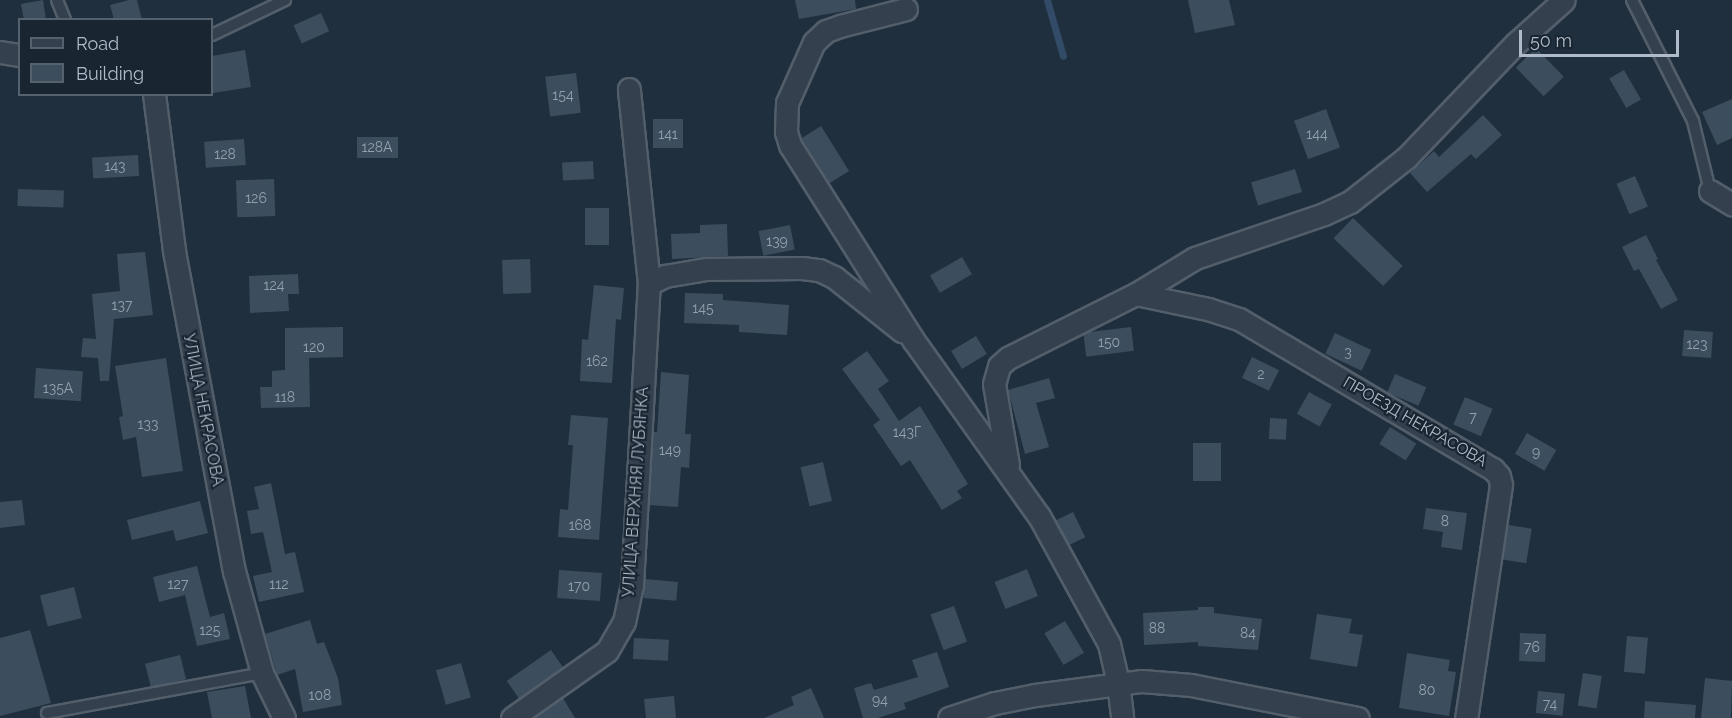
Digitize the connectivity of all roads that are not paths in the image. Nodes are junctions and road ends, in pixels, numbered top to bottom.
1 (57, 0) edge
2 (285, 0) edge
3 (1564, 0) edge
4 (1632, 0) edge
5 (906, 9) dead end
6 (64, 18) edge
7 (213, 35) edge
8 (0, 52) edge
9 (18, 55) edge
10 (629, 89) dead end
11 (154, 96) edge
12 (1710, 191) joint
13 (1732, 204) edge
14 (649, 284) junction
15 (1136, 294) junction
16 (914, 341) junction
17 (1009, 470) junction
18 (261, 673) junction
19 (1118, 682) junction
20 (47, 714) dead end
21 (284, 718) edge
22 (512, 718) edge
23 (949, 718) edge
24 (1122, 718) edge
25 (1358, 718) edge
26 (1466, 718) edge

1 - 6 lane
2 - 7 lane
3 - 15 street
4 - 12 lane
5 - 16 street
8 - 9 street
10 - 14 street, УЛИЦА ВЕРХНЯЯ ЛУБЯНКА
11 - 18 street, УЛИЦА НЕКРАСОВА
12 - 13 street
14 - 16 street
14 - 22 street, УЛИЦА ВЕРХНЯЯ ЛУБЯНКА
15 - 17 street
15 - 26 street, ПРОЕЗД НЕКРАСОВА
16 - 17 street
17 - 19 street
18 - 20 lane
18 - 21 street, УЛИЦА НЕКРАСОВА
19 - 23 street
19 - 24 street
19 - 25 street

